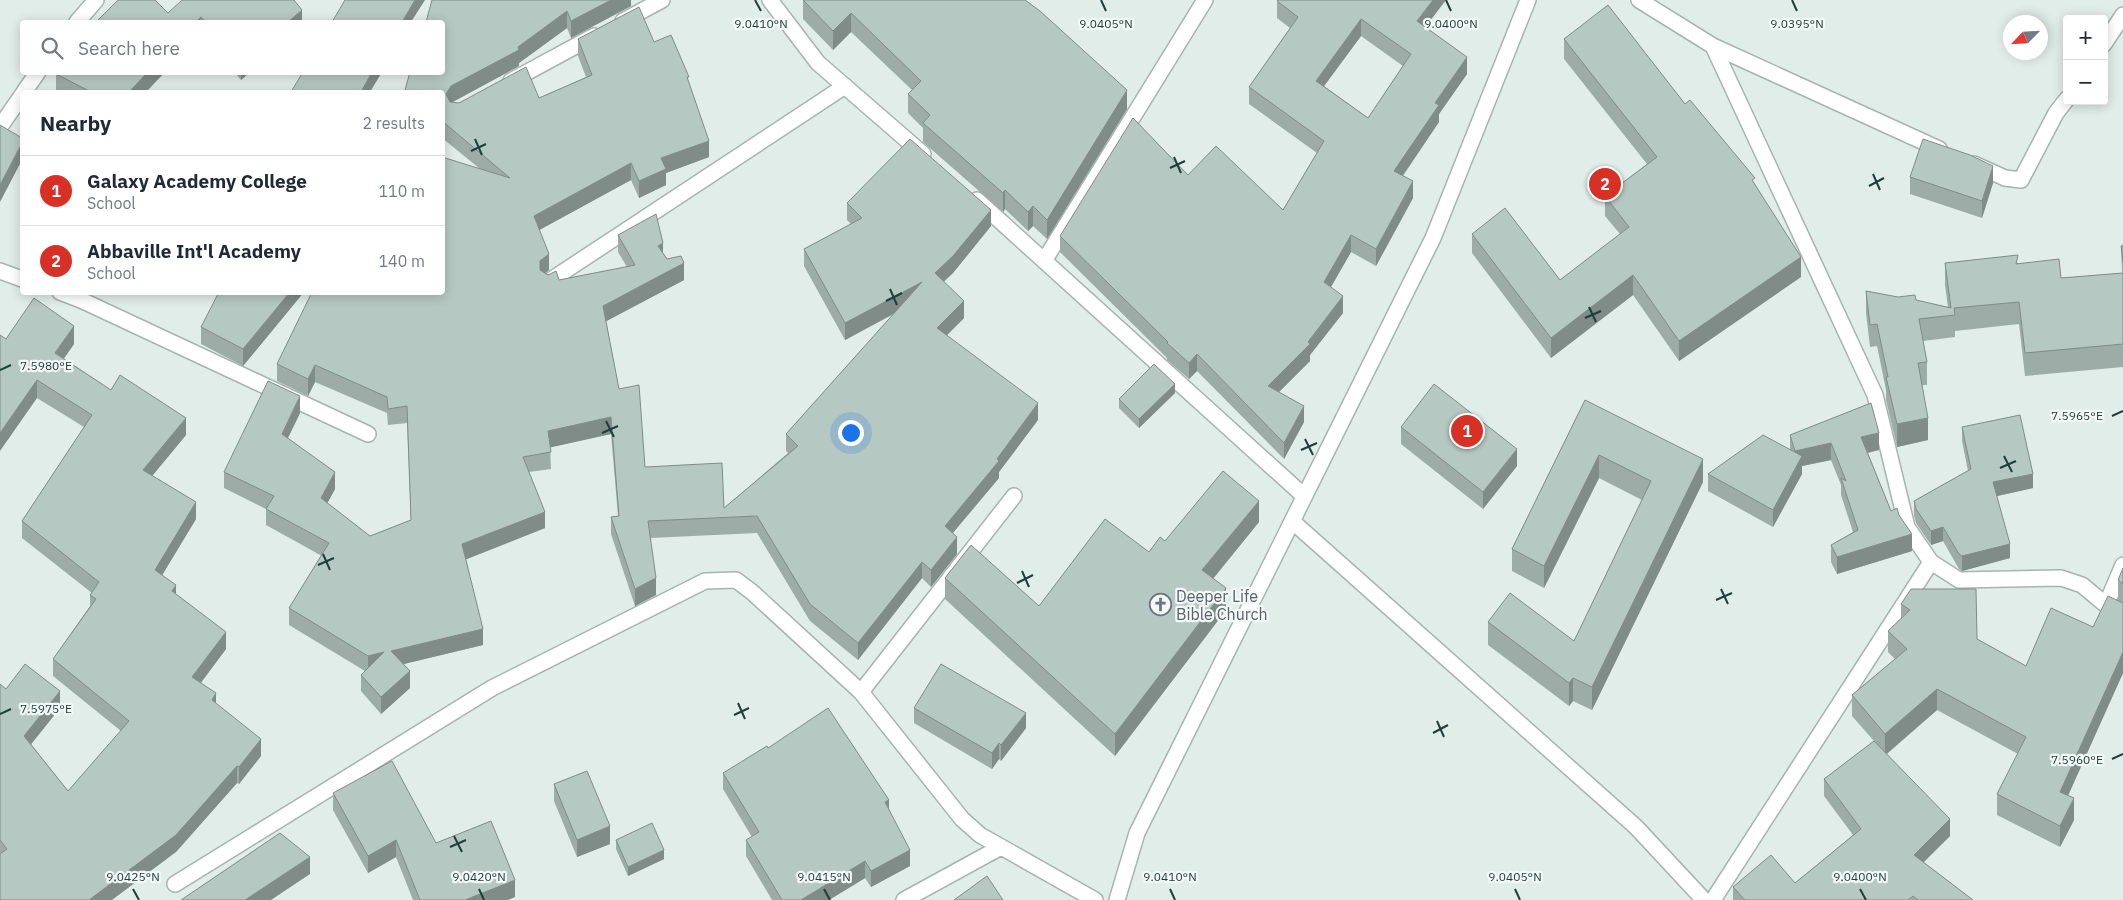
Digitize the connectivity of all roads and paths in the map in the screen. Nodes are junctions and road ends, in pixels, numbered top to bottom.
1 (96, 0) edge
2 (662, 0) edge
3 (770, 0) edge
4 (1205, 0) edge
5 (1528, 0) edge
6 (1644, 1) edge
7 (2123, 14) edge
8 (79, 20) edge
9 (2108, 38) edge
10 (1713, 46) junction
11 (36, 75) edge
12 (845, 86) junction
13 (498, 88) edge
14 (26, 90) edge
15 (20, 98) edge
16 (2063, 104) edge
17 (0, 127) edge
18 (931, 161) edge
19 (967, 192) edge
20 (1044, 261) junction
21 (0, 271) edge
22 (20, 278) edge
23 (548, 282) edge
24 (68, 295) edge
25 (368, 434) dead end
26 (1014, 496) dead end
27 (1304, 496) junction
28 (1292, 520) junction
29 (1932, 562) junction
30 (2123, 565) edge
31 (2106, 606) junction
32 (2123, 614) edge
33 (861, 692) junction
34 (1001, 847) junction
35 (175, 884) dead end
36 (904, 900) edge
37 (1095, 900) edge
38 (1117, 900) edge
39 (1704, 900) edge
40 (1713, 900) edge

1 - 8 street
2 - 13 street
3 - 12 street
4 - 20 street
5 - 27 street
6 - 10 street
7 - 9 street
10 - 16 street
10 - 29 street
11 - 14 street
12 - 18 street
12 - 23 street
15 - 17 street
19 - 20 street
20 - 27 street
21 - 22 street
24 - 25 street
26 - 33 street
27 - 28 street
28 - 38 street
28 - 39 street
29 - 31 street
29 - 40 street
30 - 31 street
31 - 32 street
33 - 34 street
33 - 35 street
34 - 36 street
34 - 37 street

